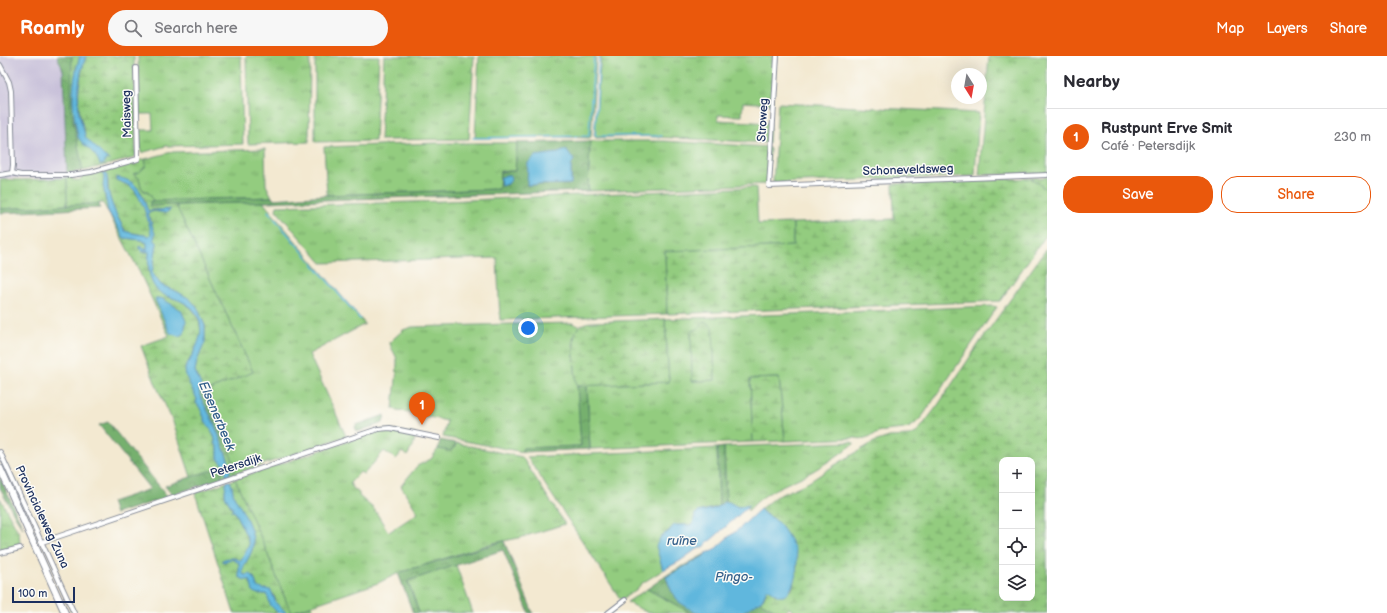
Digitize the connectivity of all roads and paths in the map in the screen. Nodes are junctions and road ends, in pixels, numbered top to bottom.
1 (777, 56) edge
2 (0, 65) edge
3 (136, 68) dead end
4 (12, 173) junction
5 (0, 174) edge
6 (1047, 175) edge
7 (769, 186) joint
8 (439, 438) dead end
9 (0, 452) edge
10 (0, 468) edge
11 (42, 542) junction
12 (20, 548) dead end
13 (0, 553) edge
14 (625, 600) dead end
15 (65, 613) edge
16 (74, 613) edge
17 (608, 613) edge

1 - 7 street, Stroweg
2 - 4 street
3 - 4 street, Maisweg
4 - 5 street
6 - 7 street, Schoneveldsweg
8 - 11 street, Petersdijk
9 - 11 street, Provincialeweg Zuna
10 - 15 main road, Provincialeweg Zuna
11 - 16 street, Provincialeweg Zuna
12 - 13 street
14 - 17 street

